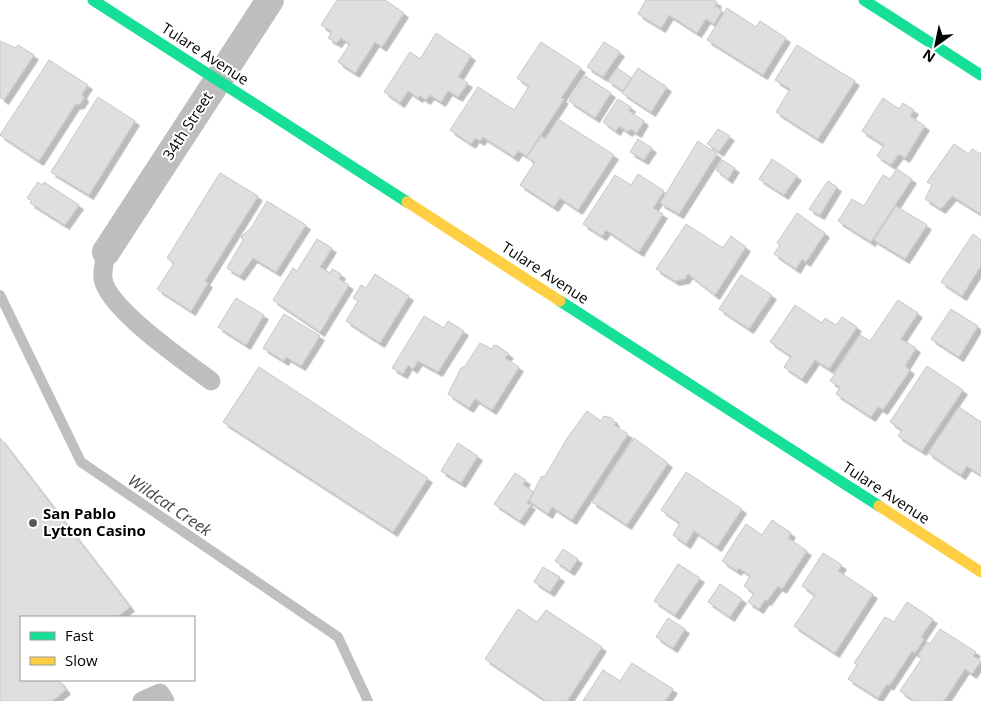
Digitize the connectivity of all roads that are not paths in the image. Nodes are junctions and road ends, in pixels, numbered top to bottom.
1 (93, 0) edge
2 (270, 0) edge
3 (864, 0) edge
4 (981, 75) edge
5 (218, 80) junction
6 (106, 252) joint
7 (212, 381) dead end
8 (981, 572) edge
9 (142, 701) edge
10 (165, 701) edge

1 - 5 street, Tulare Avenue
2 - 5 street, 34th Street
3 - 4 street
5 - 6 street, 34th Street
5 - 8 street, Tulare Avenue
6 - 7 lane
9 - 10 lane

